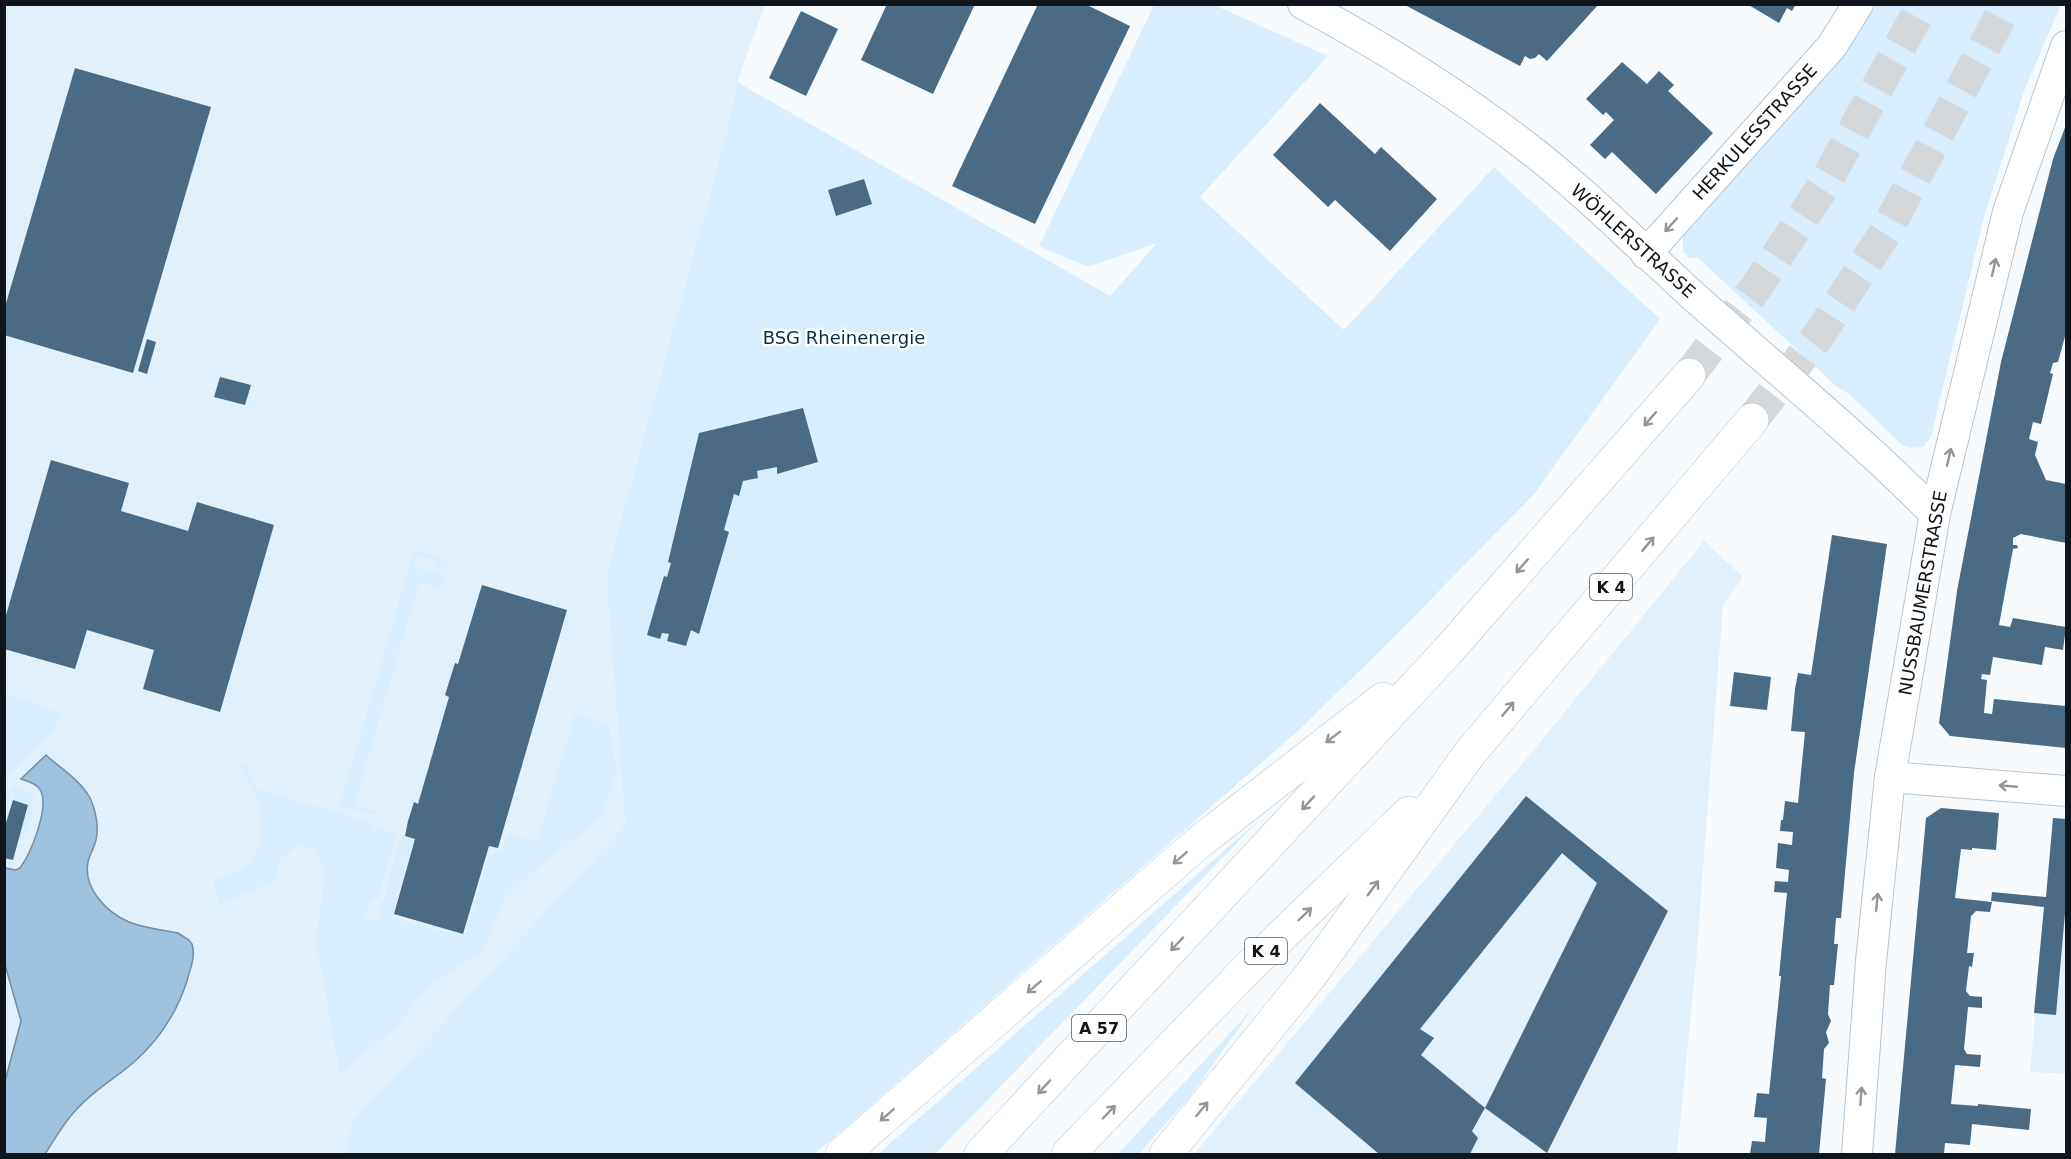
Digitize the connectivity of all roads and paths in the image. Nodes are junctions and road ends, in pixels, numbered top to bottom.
1 (1303, 4) edge
2 (1858, 4) edge
3 (2067, 46) edge
4 (1646, 254) junction
5 (1689, 375) tunnel mouth
6 (1752, 420) tunnel mouth
7 (1935, 514) junction
8 (1447, 652) junction
9 (1470, 753) junction
10 (1890, 777) junction
11 (2067, 791) edge
12 (842, 1155) edge
13 (981, 1155) edge
14 (1068, 1155) edge
15 (1166, 1155) edge
16 (1857, 1155) edge

1 - 4 street, WÖHLERSTRASSE
2 -> 4 street, HERKULESSTRASSE
7 -> 3 street, NUSSBAUMERSTRASSE
4 - 7 street, WÖHLERSTRASSE
5 -> 8 highway
9 -> 6 highway, K 4
7 - 10 street, NUSSBAUMERSTRASSE
8 -> 12 highway
8 -> 13 highway, A 57
14 -> 9 highway, K 4
15 -> 9 highway
11 -> 10 street
16 -> 10 street, NUSSBAUMERSTRASSE

